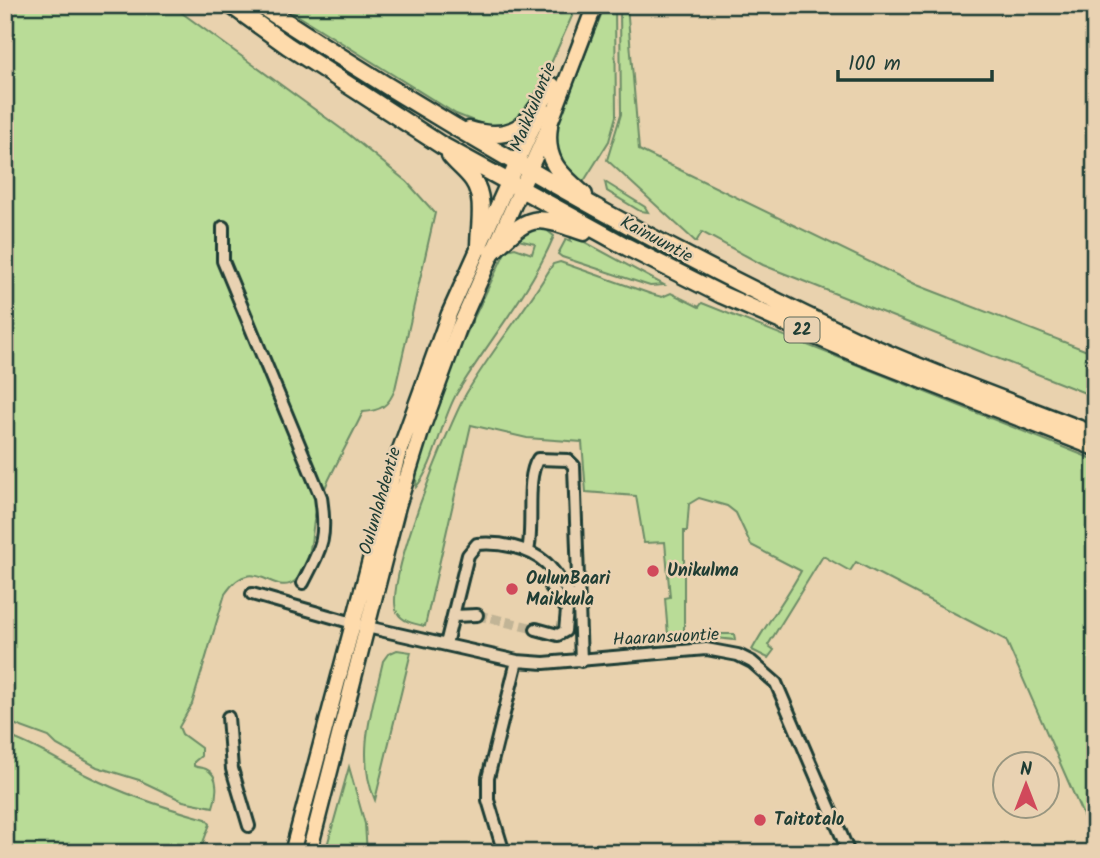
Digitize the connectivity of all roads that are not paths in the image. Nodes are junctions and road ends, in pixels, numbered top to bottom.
1 (231, 5) edge
2 (260, 5) edge
3 (595, 5) edge
4 (575, 56) junction
5 (552, 86) junction
6 (448, 123) junction
7 (549, 126) junction
8 (441, 145) junction
9 (522, 169) junction
10 (515, 186) junction
11 (605, 213) junction
12 (223, 227) dead end
13 (627, 247) junction
14 (485, 249) junction
15 (1095, 435) edge
16 (1095, 447) edge
17 (528, 551) junction
18 (554, 574) junction
19 (303, 583) dead end
20 (252, 594) dead end
21 (581, 608) junction
22 (454, 615) junction
23 (477, 615) tunnel mouth
24 (360, 625) junction
25 (536, 629) tunnel mouth
26 (446, 644) junction
27 (517, 661) junction
28 (581, 661) junction
29 (228, 717) dead end
30 (249, 827) dead end
31 (292, 853) edge
32 (309, 853) edge
33 (504, 853) edge
34 (849, 853) edge

1 - 8 highway, Kainuuntie / 22
2 - 6 highway, Kainuuntie / 22
3 - 4 main road, Maikkulantie
4 - 5 main road, Maikkulantie
4 - 7 main road, Maikkulantie
5 - 6 highway
5 - 9 main road, Maikkulantie
6 - 9 highway, Kainuuntie / 22
7 - 9 main road, Maikkulantie
7 - 11 highway
8 - 10 highway, Kainuuntie / 22
8 - 14 highway
9 - 10 main road, Oulunlahdentie
9 - 11 highway, Kainuuntie / 22
10 - 13 highway, Kainuuntie / 22
10 - 14 main road, Oulunlahdentie
11 - 15 highway, Kainuuntie / 22
12 - 19 street
13 - 14 highway
13 - 16 highway, Kainuuntie / 22
14 - 24 main road, Oulunlahdentie
17 - 18 street
17 - 21 street
17 - 22 street
18 - 21 street
18 - 25 street
20 - 24 street, Haaransuontie
21 - 28 street
22 - 23 street
22 - 26 street
24 - 26 street, Haaransuontie
24 - 31 main road, Oulunlahdentie
24 - 32 main road, Oulunlahdentie
26 - 27 street, Haaransuontie
27 - 28 street, Haaransuontie
27 - 33 street
28 - 34 street, Haaransuontie
29 - 30 street

